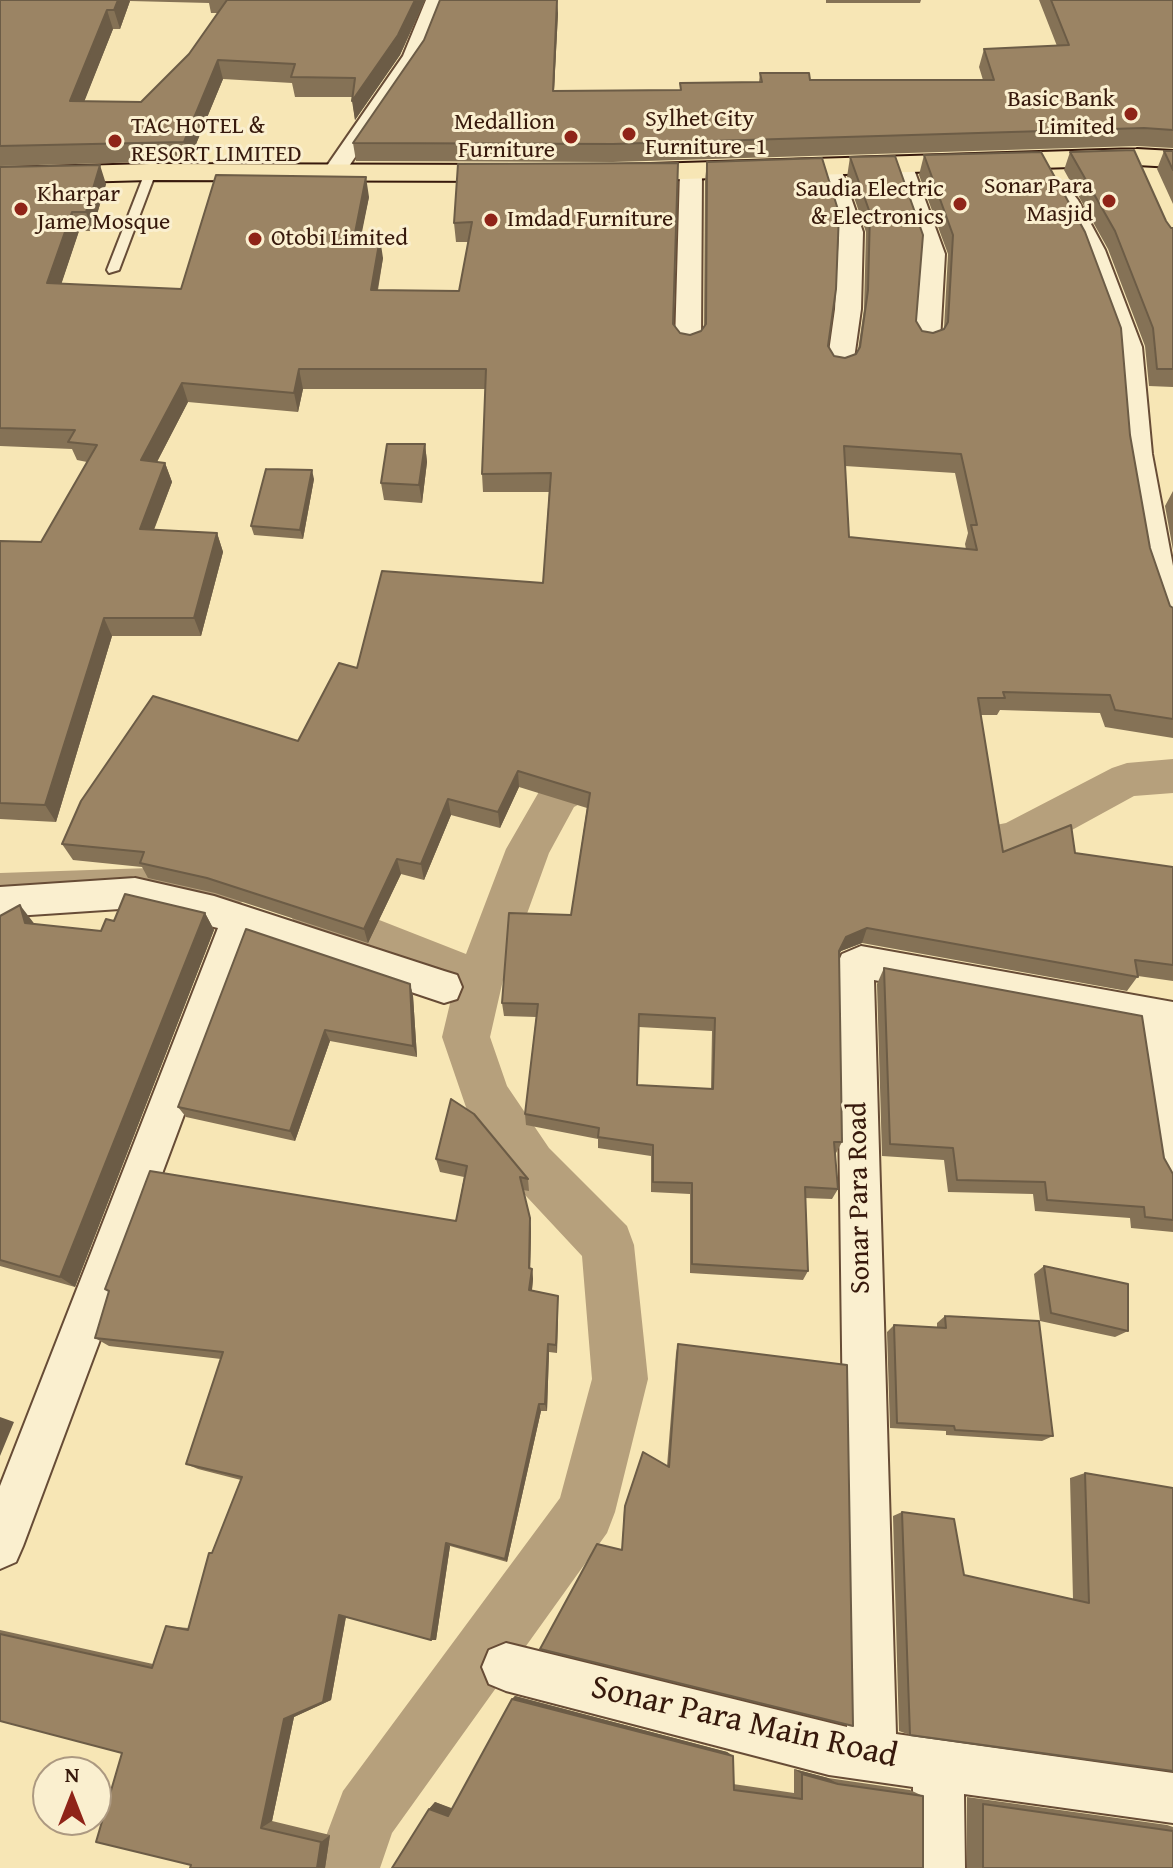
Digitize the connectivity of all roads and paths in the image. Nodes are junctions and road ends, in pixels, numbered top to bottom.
1 (436, 0) edge
2 (1137, 157) junction
3 (1173, 159) edge
4 (1044, 160) junction
5 (901, 164) junction
6 (829, 166) junction
7 (691, 171) junction
8 (150, 172) junction
9 (333, 173) junction
10 (551, 173) edge
11 (597, 173) edge
12 (0, 176) edge
13 (1149, 184) edge
14 (113, 270) dead end
15 (927, 341) edge
16 (688, 343) edge
17 (840, 366) edge
18 (1173, 615) edge
19 (0, 902) edge
20 (239, 920) junction
21 (444, 987) dead end
22 (1161, 1017) edge
23 (1173, 1169) edge
24 (0, 1546) edge
25 (506, 1667) dead end
26 (872, 1756) junction
27 (938, 1766) junction
28 (1173, 1798) edge
29 (939, 1868) edge

1 - 9 street
2 - 3 highway
2 - 4 highway
2 - 13 street
4 - 5 highway
4 - 18 street
5 - 6 highway
5 - 15 street
6 - 7 highway
6 - 17 street
7 - 11 highway
7 - 16 street
8 - 9 highway
8 - 12 highway
8 - 14 lane
9 - 10 highway
19 - 20 street
20 - 21 street
20 - 24 street
22 - 23 street
22 - 26 street, Sonar Para Road
25 - 26 street, Sonar Para Main Road
26 - 27 street, Sonar Para Main Road
27 - 28 street, Sonar Para Main Road
27 - 29 street

